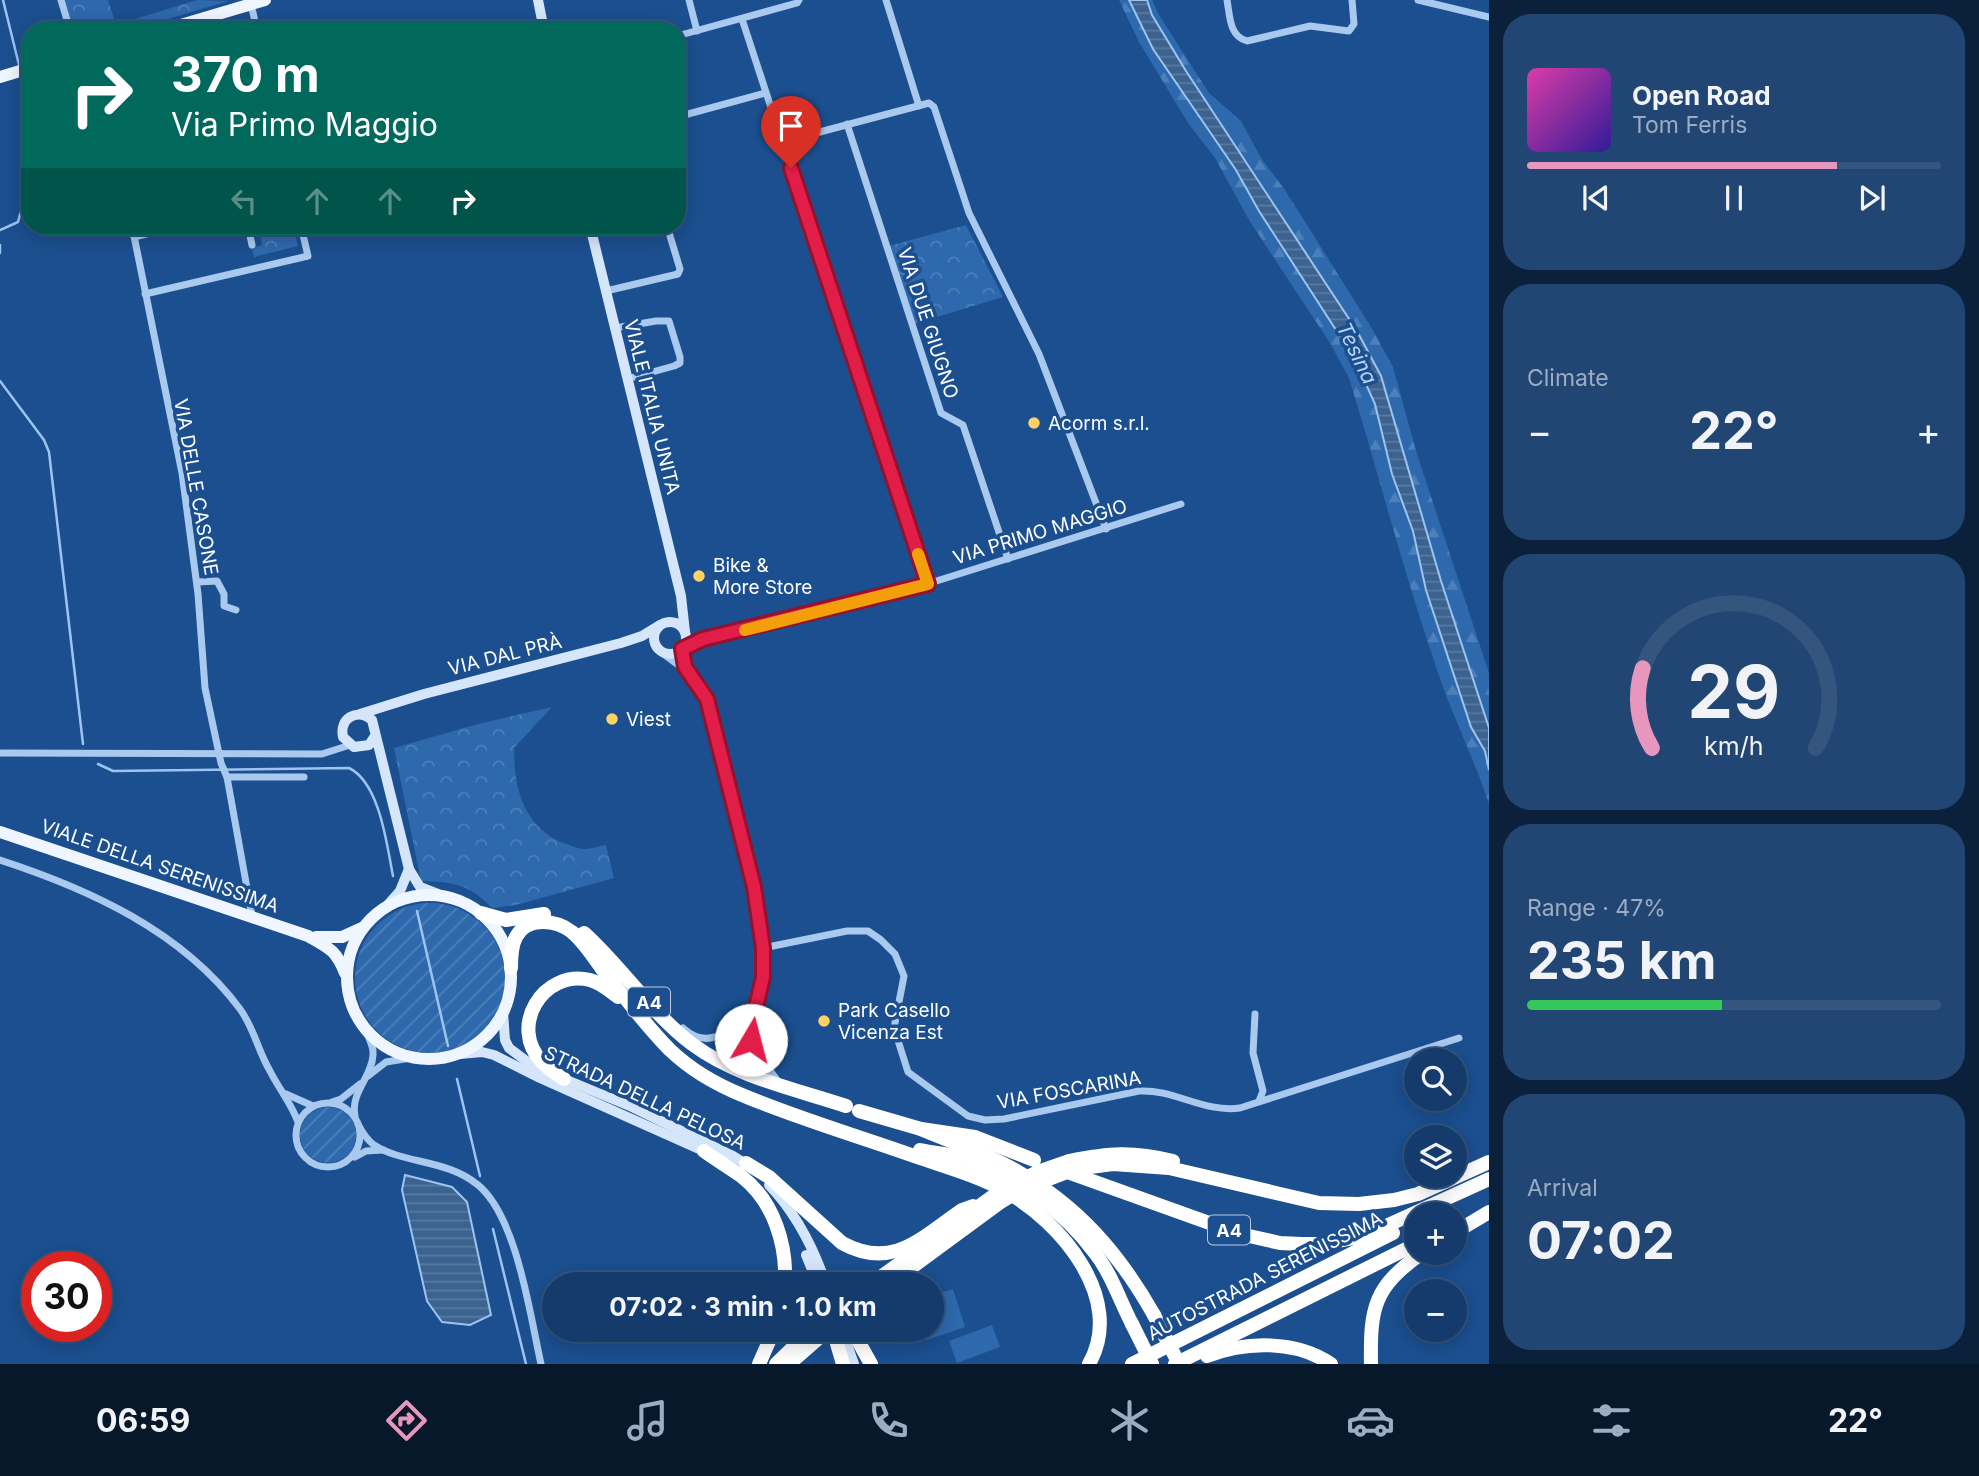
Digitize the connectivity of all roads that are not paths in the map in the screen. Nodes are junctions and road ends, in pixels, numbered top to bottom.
1 (61, 0) edge
2 (265, 0) edge
3 (689, 0) edge
4 (799, 0) edge
5 (886, 0) edge
6 (1227, 0) edge
7 (1352, 0) edge
8 (1418, 0) edge
9 (540, 1) edge
10 (251, 4) junction
11 (1489, 17) edge
12 (743, 19) junction
13 (67, 21) edge
14 (209, 21) edge
15 (255, 21) edge
16 (543, 21) edge
17 (698, 31) junction
18 (686, 34) edge
19 (21, 71) edge
20 (0, 77) edge
21 (765, 93) junction
22 (919, 106) junction
23 (686, 115) edge
24 (847, 124) junction
25 (782, 142) junction
26 (142, 235) edge
27 (250, 235) edge
28 (303, 235) edge
29 (592, 235) edge
30 (670, 235) edge
31 (134, 237) joint
32 (252, 245) dead end
33 (606, 291) junction
34 (145, 295) junction
35 (615, 328) junction
36 (627, 379) junction
37 (1181, 504) dead end
38 (1106, 529) junction
39 (1008, 558) junction
40 (197, 582) junction
41 (928, 584) junction
42 (681, 596) junction
43 (236, 610) dead end
44 (663, 624) junction
45 (685, 641) junction
46 (621, 643) junction
47 (660, 651) junction
48 (689, 673) junction
49 (398, 701) junction
50 (360, 714) junction
51 (375, 730) junction
52 (351, 744) junction
53 (0, 754) edge
54 (221, 759) junction
55 (386, 774) junction
56 (225, 775) junction
57 (304, 777) dead end
58 (0, 832) edge
59 (0, 860) edge
60 (409, 869) junction
61 (443, 896) junction
62 (384, 909) junction
63 (481, 913) junction
64 (252, 916) junction
65 (365, 926) junction
66 (309, 936) junction
67 (763, 948) junction
68 (511, 968) junction
69 (346, 976) junction
70 (629, 979) junction
71 (759, 994) junction
72 (503, 1012) junction
73 (638, 1014) junction
74 (1255, 1014) dead end
75 (364, 1028) junction
76 (1459, 1038) dead end
77 (460, 1054) junction
78 (411, 1058) junction
79 (564, 1079) junction
80 (362, 1082) junction
81 (780, 1085) junction
82 (285, 1094) junction
83 (1259, 1102) junction
84 (329, 1103) junction
85 (313, 1107) junction
86 (357, 1121) junction
87 (298, 1122) junction
88 (921, 1129) junction
89 (874, 1142) junction
90 (385, 1150) junction
91 (704, 1151) junction
92 (1034, 1160) dead end
93 (348, 1161) junction
94 (1489, 1162) edge
95 (746, 1163) junction
96 (1071, 1168) junction
97 (1489, 1180) edge
98 (1489, 1185) edge
99 (984, 1202) junction
100 (1454, 1202) edge
101 (1489, 1207) edge
102 (1489, 1213) edge
103 (1467, 1218) edge
104 (1467, 1226) edge
105 (1404, 1228) edge
106 (1404, 1250) edge
107 (1406, 1265) edge
108 (784, 1272) edge
109 (818, 1272) edge
110 (819, 1272) edge
111 (887, 1272) edge
112 (905, 1272) edge
113 (769, 1342) edge
114 (802, 1342) edge
115 (805, 1342) edge
116 (839, 1342) edge
117 (845, 1342) edge
118 (858, 1342) edge
119 (793, 1361) edge
120 (849, 1361) edge
121 (541, 1364) edge
122 (759, 1364) edge
123 (776, 1364) edge
124 (870, 1364) edge
125 (1089, 1364) edge
126 (1132, 1364) edge
127 (1152, 1364) edge
128 (1177, 1364) edge
129 (1189, 1364) edge
130 (1331, 1364) edge
131 (1371, 1364) edge

1 - 13 street
2 - 10 main road
3 - 17 street
4 - 12 street
5 - 22 street
6 - 7 street
8 - 11 street
9 - 16 street
10 - 14 main road
10 - 15 street
12 - 17 street
12 - 21 street
17 - 18 street
19 - 20 main road
21 - 23 street
21 - 25 street
22 - 24 street
22 - 38 street
24 - 25 street
24 - 39 street, VIA DUE GIUGNO
25 - 41 street
26 - 31 street
27 - 32 street
28 - 34 street
29 - 33 street, VIALE ITALIA UNITA
30 - 33 street
31 - 34 street, VIA DELLE CASONE
33 - 35 street, VIALE ITALIA UNITA
34 - 40 street, VIA DELLE CASONE
35 - 36 street, VIALE ITALIA UNITA
35 - 36 street
36 - 42 street, VIALE ITALIA UNITA
37 - 38 street, VIA PRIMO MAGGIO
38 - 39 street, VIA PRIMO MAGGIO
39 - 41 street, VIA PRIMO MAGGIO
40 - 43 street
40 - 54 street, VIA DELLE CASONE
41 - 45 street, VIA PRIMO MAGGIO
42 - 44 street
42 - 45 street, VIALE ITALIA UNITA
44 - 45 street
44 - 46 street, VIA DAL PRÀ
44 - 47 street
45 - 47 street
45 - 48 street
46 - 47 street, VIA DAL PRÀ
46 - 49 street, VIA DAL PRÀ
47 - 48 street
48 - 67 street
49 - 50 street, VIA DAL PRÀ
49 - 51 street, VIA DAL PRÀ
50 - 51 street
50 - 52 street
51 - 52 street
51 - 55 street
52 - 54 street
52 - 55 street
53 - 54 street
54 - 56 street, VIA DELLE CASONE
55 - 60 street
56 - 57 street
56 - 64 street, VIA DELLE CASONE
58 - 64 main road, VIALE DELLA SERENISSIMA
59 - 82 street
60 - 61 street
60 - 62 street
61 - 62 main road
61 - 63 main road
62 - 65 main road
63 - 68 main road
63 - 70 highway, A4
64 - 66 main road, VIALE DELLA SERENISSIMA
65 - 66 main road, VIALE DELLA SERENISSIMA
65 - 69 main road
66 - 69 main road, VIALE DELLA SERENISSIMA
67 - 71 street
67 - 83 street, VIA FOSCARINA
68 - 72 main road
68 - 73 highway, A4
69 - 75 main road
70 - 71 street
70 - 81 highway, A4
71 - 81 street
72 - 77 main road
72 - 79 street, STRADA DELLA PELOSA
73 - 79 highway
73 - 89 highway
74 - 83 street
75 - 78 main road
75 - 80 street
76 - 83 street, VIA FOSCARINA
77 - 78 main road
77 - 91 street, STRADA DELLA PELOSA
78 - 80 street
79 - 95 street, STRADA DELLA PELOSA
80 - 84 street
80 - 86 street
81 - 88 highway, A4
82 - 85 street
82 - 87 street
84 - 85 street
84 - 86 street
85 - 87 street
86 - 90 street
86 - 93 street
87 - 93 street
88 - 92 highway, A4
88 - 128 highway, bridge
89 - 125 highway
89 - 127 highway, bridge
90 - 93 street
90 - 121 street
91 - 108 highway
91 - 109 street, STRADA DELLA PELOSA
94 - 96 highway
95 - 99 highway
95 - 110 street, STRADA DELLA PELOSA
96 - 97 highway, A4
96 - 99 highway, bridge
96 - 112 highway, bridge
98 - 100 highway
99 - 111 highway, bridge
101 - 103 highway
102 - 104 highway
105 - 126 highway, AUTOSTRADA SERENISSIMA
106 - 128 highway, AUTOSTRADA SERENISSIMA
107 - 131 highway
113 - 122 highway
114 - 123 highway
115 - 119 highway
116 - 120 highway
117 - 120 street
118 - 124 highway
129 - 130 highway

